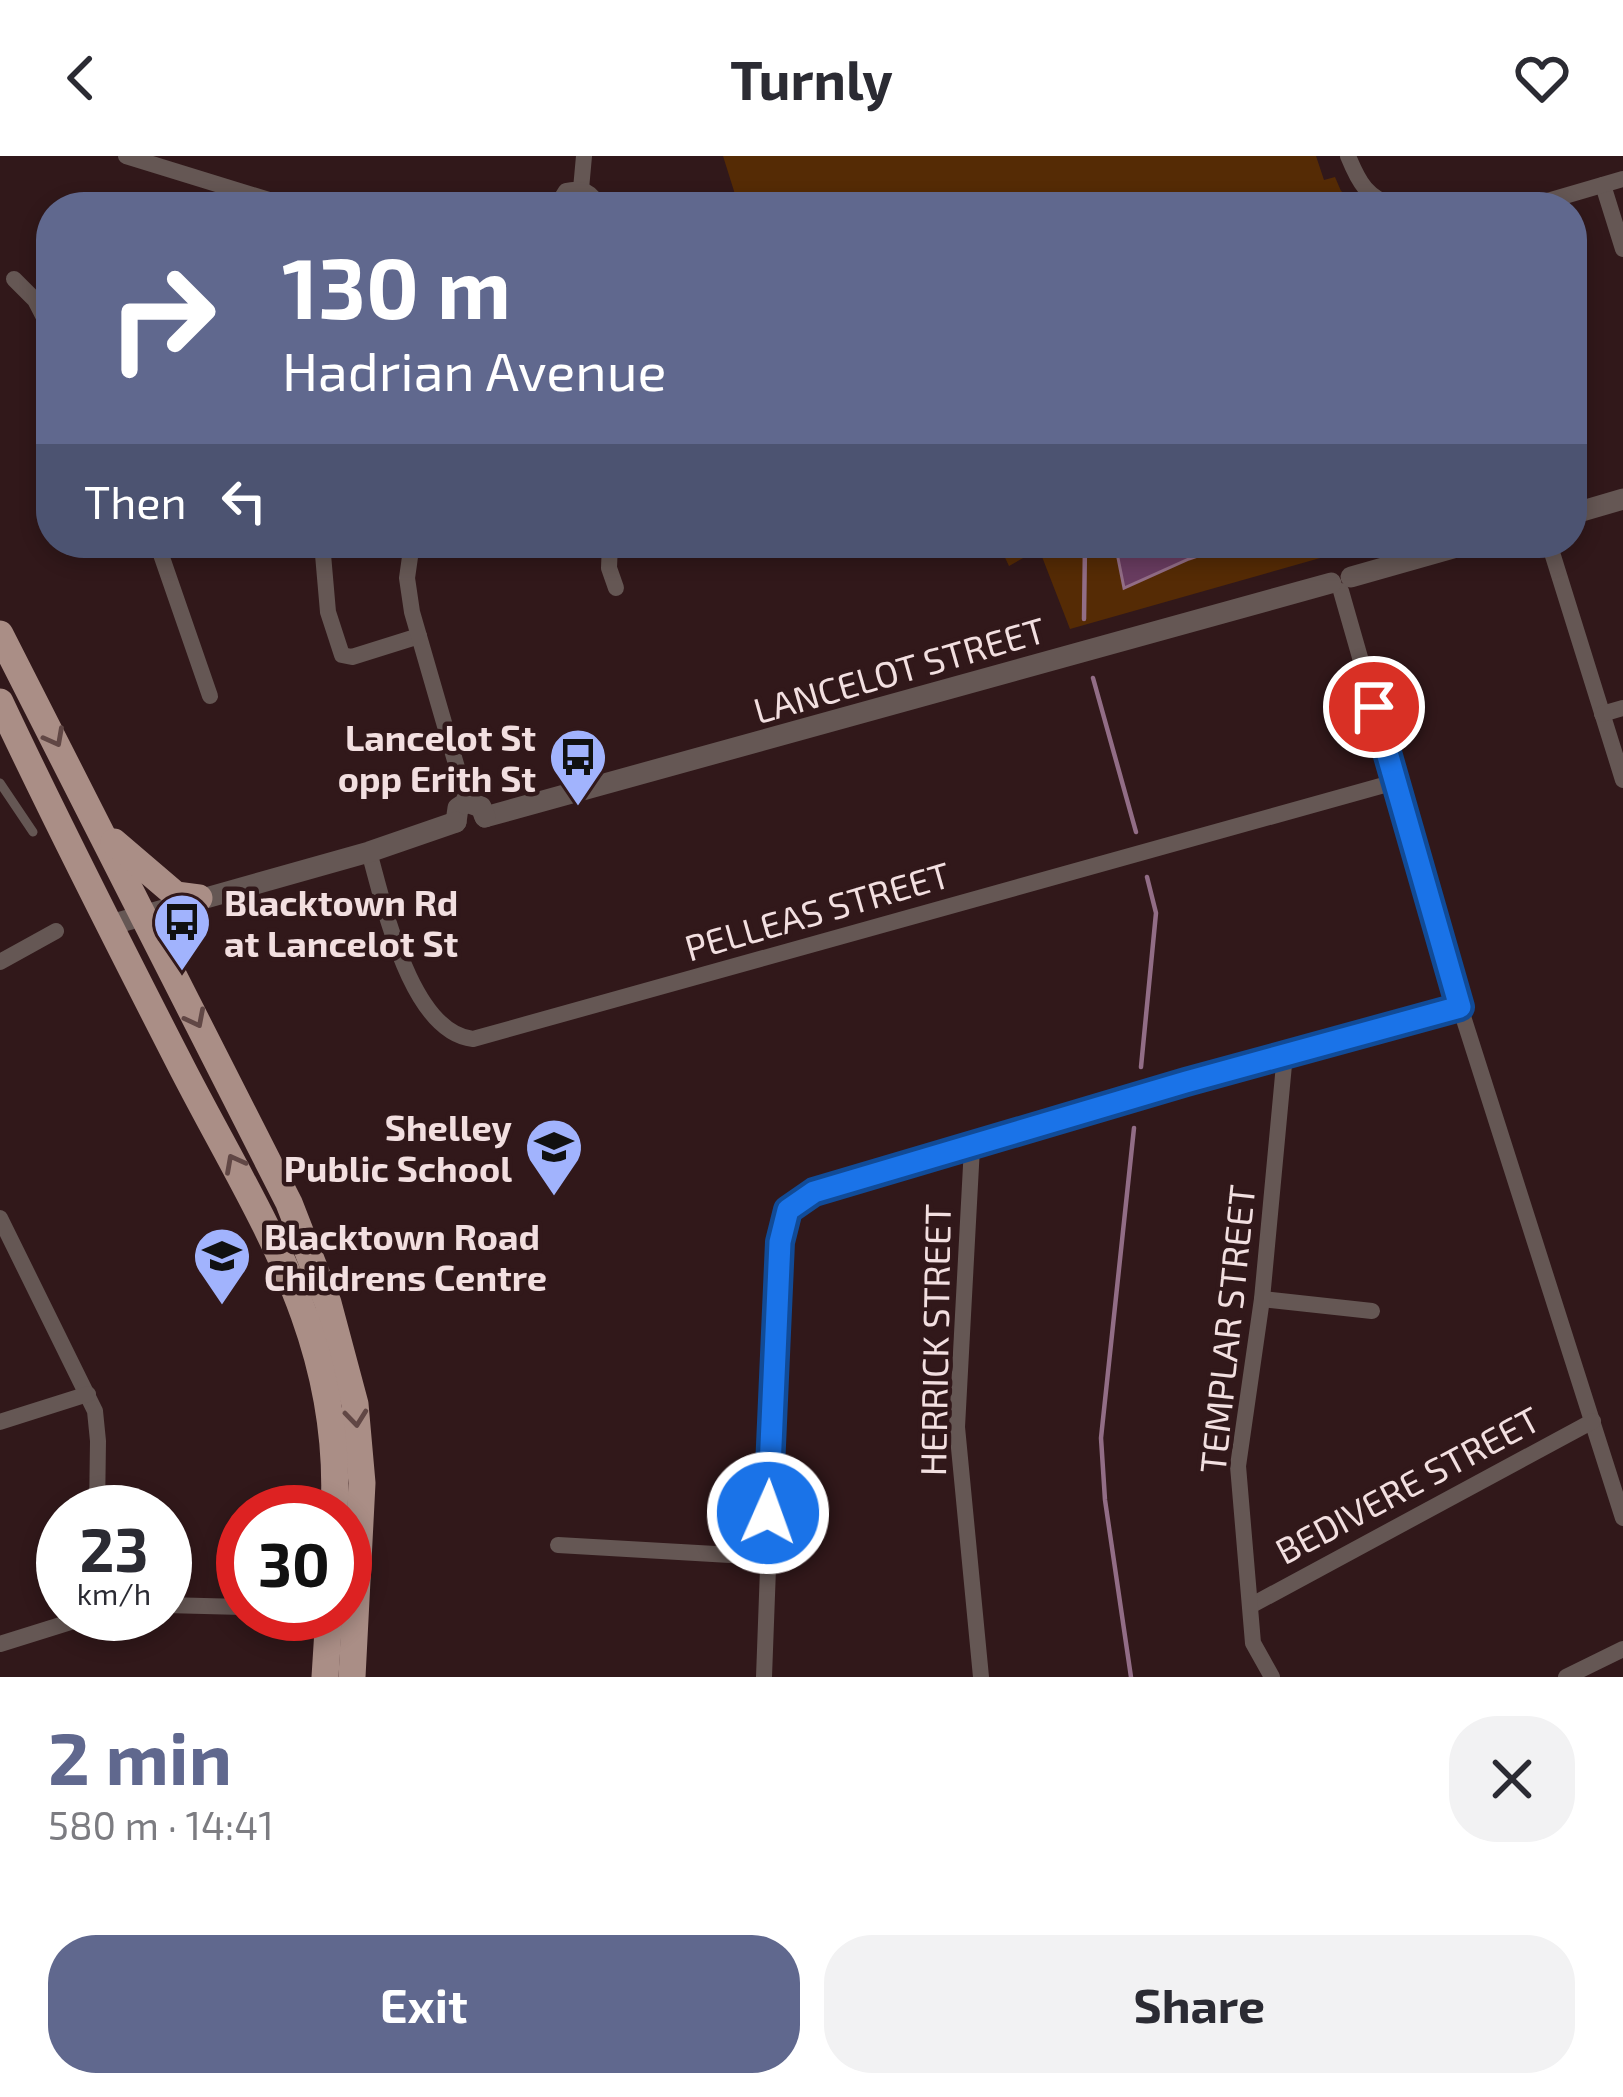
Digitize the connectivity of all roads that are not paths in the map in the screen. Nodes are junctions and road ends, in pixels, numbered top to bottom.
1 (126, 156) edge
2 (584, 156) edge
3 (1348, 156) edge
4 (1623, 179) edge
5 (1604, 185) junction
6 (581, 189) junction
7 (243, 192) edge
8 (565, 192) edge
9 (586, 192) edge
10 (1367, 192) edge
11 (1580, 192) edge
12 (1623, 249) edge
13 (14, 279) dead end
14 (36, 302) edge
15 (1623, 499) edge
16 (1587, 510) edge
17 (162, 558) edge
18 (323, 558) edge
19 (411, 558) edge
20 (609, 558) edge
21 (1423, 558) edge
22 (1554, 558) edge
23 (1341, 584) junction
24 (616, 588) dead end
25 (0, 634) edge
26 (419, 636) junction
27 (210, 696) dead end
28 (0, 702) edge
29 (1623, 708) edge
30 (1602, 714) junction
31 (1623, 780) edge
32 (1395, 782) junction
33 (0, 783) edge
34 (469, 814) junction
35 (102, 831) junction
36 (32, 832) dead end
37 (369, 852) junction
38 (199, 898) junction
39 (143, 915) junction
40 (110, 925) junction
41 (56, 931) dead end
42 (0, 962) edge
43 (1460, 1007) junction
44 (1286, 1054) junction
45 (972, 1147) junction
46 (0, 1218) edge
47 (1262, 1298) junction
48 (1372, 1311) dead end
49 (88, 1394) junction
50 (1593, 1421) junction
51 (0, 1422) edge
52 (97, 1485) edge
53 (334, 1485) edge
54 (1623, 1518) edge
55 (558, 1545) dead end
56 (766, 1557) junction
57 (1252, 1605) junction
58 (36, 1633) edge
59 (327, 1641) edge
60 (0, 1644) edge
61 (1623, 1649) edge
62 (325, 1677) edge
63 (352, 1677) edge
64 (764, 1677) edge
65 (981, 1677) edge
66 (1272, 1677) edge
67 (1567, 1677) edge

1 - 7 street
2 - 6 street
3 - 10 street
4 - 5 street
5 - 11 street
5 - 12 street
6 - 8 street
6 - 9 street
13 - 14 street
15 - 16 street
17 - 27 street
18 - 26 street
19 - 26 street
20 - 24 street
21 - 23 street, LANCELOT STREET
22 - 30 street
23 - 32 street
23 - 34 street, LANCELOT STREET
25 -> 35 main road
26 - 34 street
28 - 40 main road
29 - 30 street
30 - 31 street
32 - 37 street, PELLEAS STREET
32 - 43 street
33 - 36 lane
34 - 37 street, LANCELOT STREET
35 - 38 main road
35 - 39 main road
37 - 38 street, LANCELOT STREET
38 - 39 street, LANCELOT STREET
39 - 40 street, LANCELOT STREET
39 -> 63 main road
53 -> 40 main road
41 - 42 street
43 - 44 street
43 - 50 street
44 - 45 street
44 - 47 street, TEMPLAR STREET
45 - 56 street
45 - 65 street, HERRICK STREET
46 - 49 street
47 - 48 street
47 - 57 street, TEMPLAR STREET
49 - 51 street
49 - 52 street
50 - 54 street
50 - 57 street, BEDIVERE STREET
55 - 56 street
56 - 64 street
57 - 66 street, TEMPLAR STREET
58 - 60 street
59 - 62 main road
61 - 67 street

